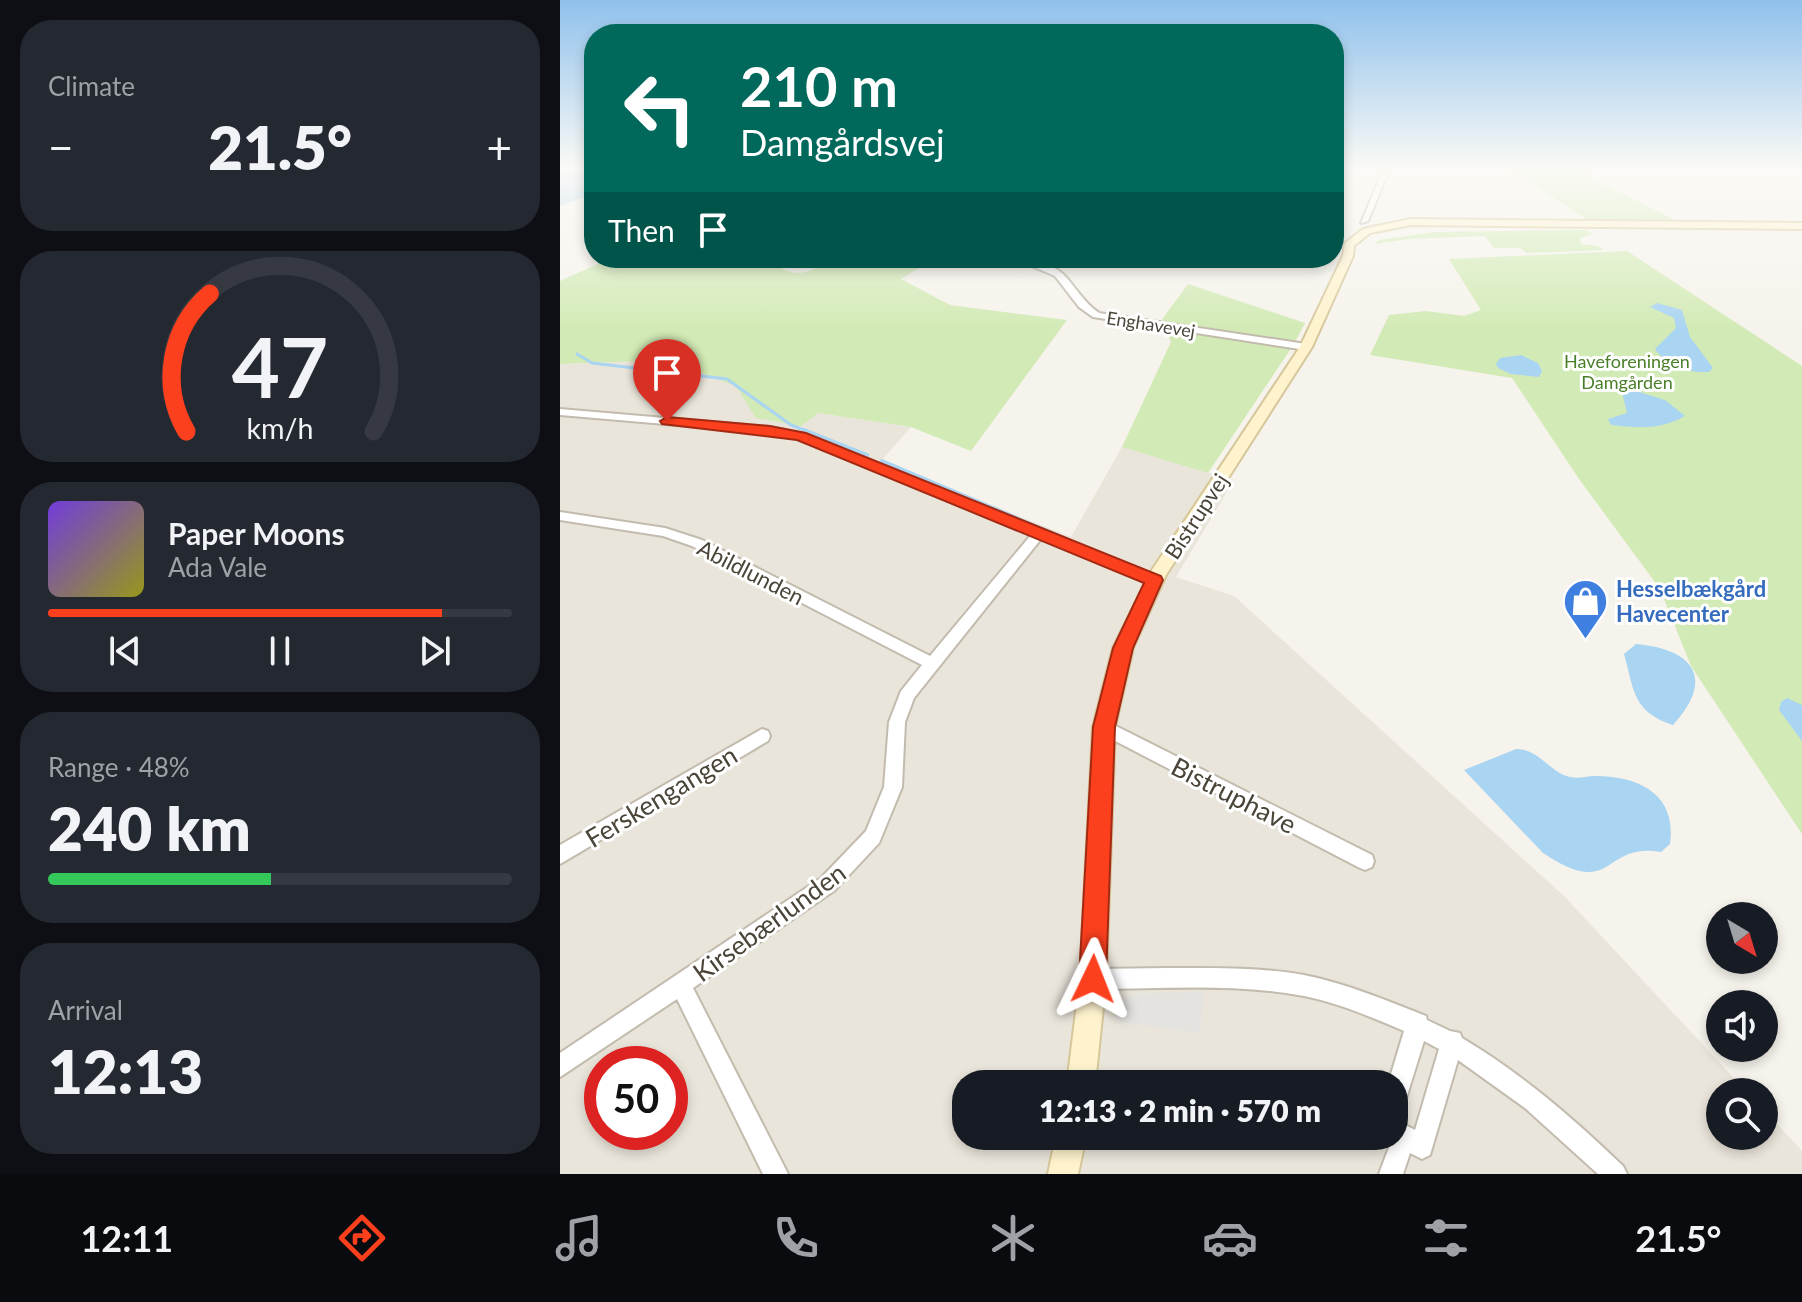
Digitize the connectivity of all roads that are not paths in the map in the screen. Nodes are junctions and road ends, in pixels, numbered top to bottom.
1 (1802, 226) edge
2 (1344, 265) edge
3 (1043, 268) edge
4 (1342, 268) edge
5 (1306, 347) junction
6 (560, 412) edge
7 (560, 516) edge
8 (1040, 532) junction
9 (1154, 580) junction
10 (931, 663) junction
11 (1104, 727) junction
12 (762, 736) dead end
13 (560, 855) edge
14 (1365, 861) dead end
15 (1093, 979) junction
16 (681, 985) junction
17 (1418, 1024) junction
18 (1452, 1041) junction
19 (560, 1066) edge
20 (1083, 1070) edge
21 (1404, 1070) edge
22 (1408, 1139) edge
23 (1068, 1150) edge
24 (1396, 1150) edge
25 (776, 1174) edge
26 (1063, 1174) edge
27 (1391, 1174) edge
28 (1615, 1174) edge

1 - 2 main road, Bistrupvej
3 - 5 street, Enghavevej
4 - 5 main road, Bistrupvej
5 - 9 main road, Bistrupvej
6 - 8 street
7 - 10 street, Abildlunden
8 - 9 street
8 - 10 street, Kirsebærlunden
9 - 11 main road, Bistrupvej
10 - 16 street, Kirsebærlunden
11 - 14 street, Bistruphave
11 - 15 main road, Bistrupvej
12 - 13 street, Ferskengangen
15 - 17 street
15 - 20 main road, Bistrupvej
16 - 19 street, Kirsebærlunden
16 - 25 street, Kirsebærlunden
17 - 18 street
17 - 21 street
18 - 22 street
18 - 28 street
23 - 26 main road
24 - 27 street

